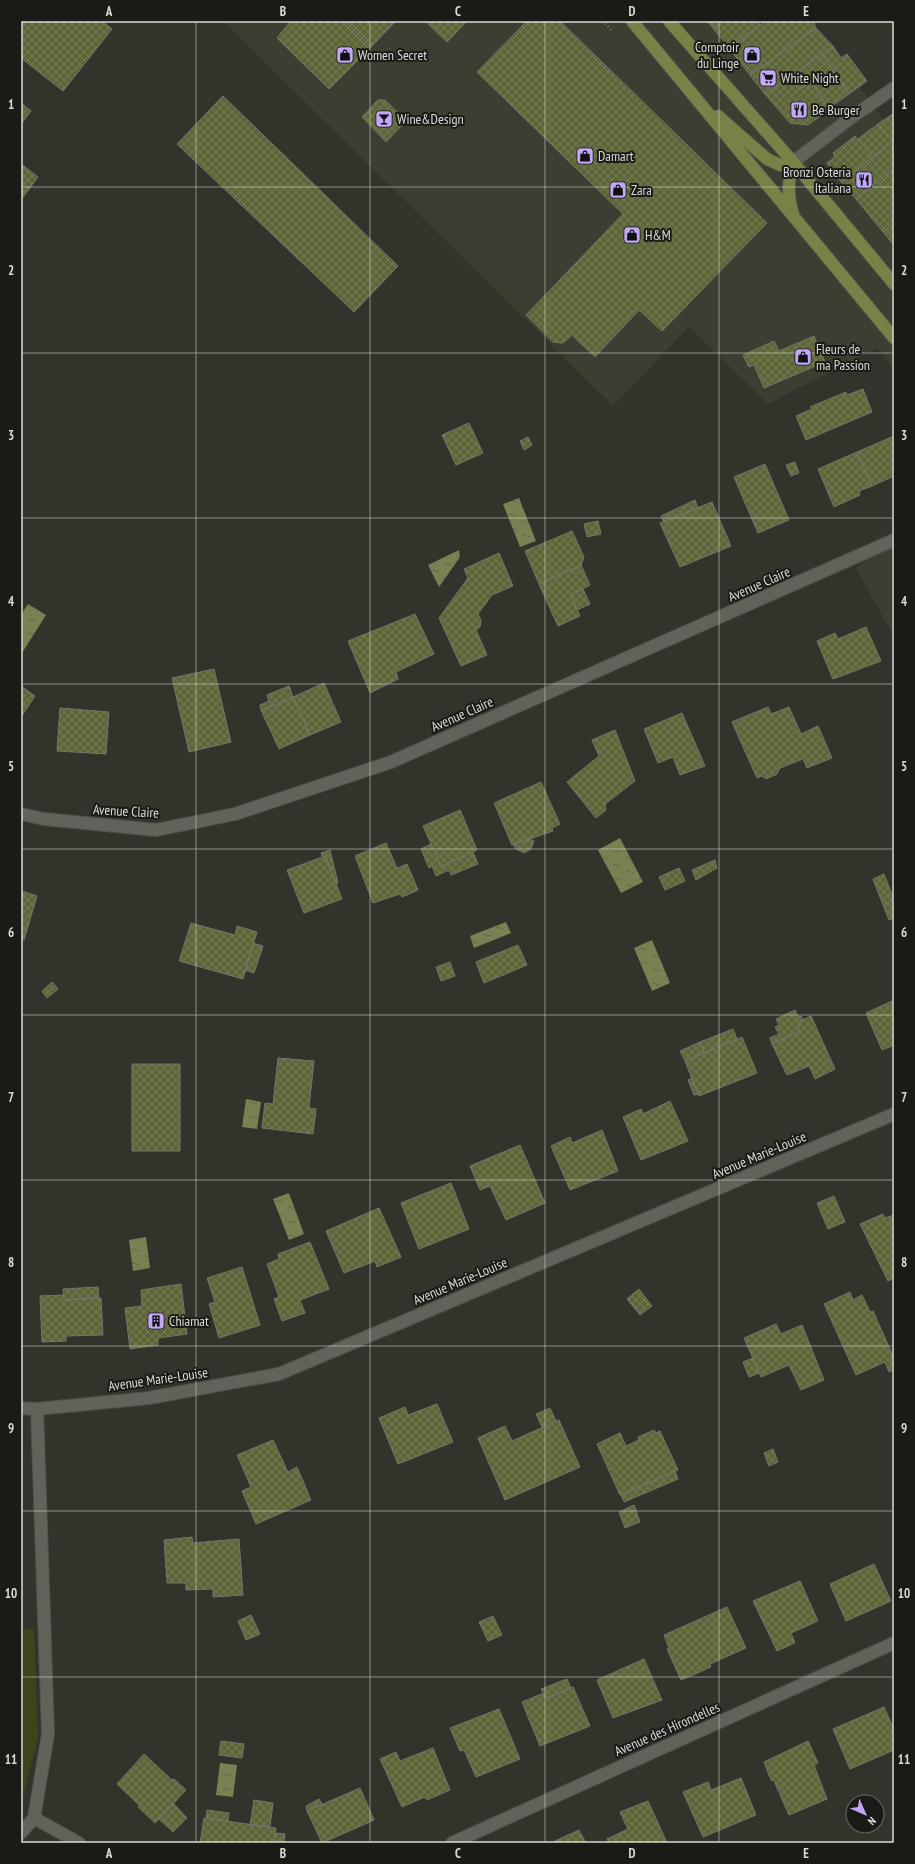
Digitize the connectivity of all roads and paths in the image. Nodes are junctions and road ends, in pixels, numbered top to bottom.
1 (632, 21) edge
2 (669, 21) edge
3 (894, 88) edge
4 (695, 96) junction
5 (793, 162) junction
6 (794, 219) junction
7 (894, 284) edge
8 (894, 338) edge
9 (894, 540) edge
10 (21, 814) edge
11 (894, 1114) edge
12 (21, 1408) edge
13 (37, 1409) junction
14 (894, 1643) edge
15 (34, 1818) junction
16 (21, 1833) edge
17 (79, 1843) edge
18 (452, 1843) edge

1 - 4 main road
2 - 5 main road
3 - 5 street
4 - 5 main road
4 - 6 main road
5 - 6 main road
5 - 7 main road
6 - 8 main road
9 - 10 street, Avenue Claire
11 - 13 street, Avenue Marie-Louise
12 - 13 street, Avenue Marie-Louise
13 - 15 street
14 - 18 street, Avenue des Hirondelles
15 - 16 street
15 - 17 street

